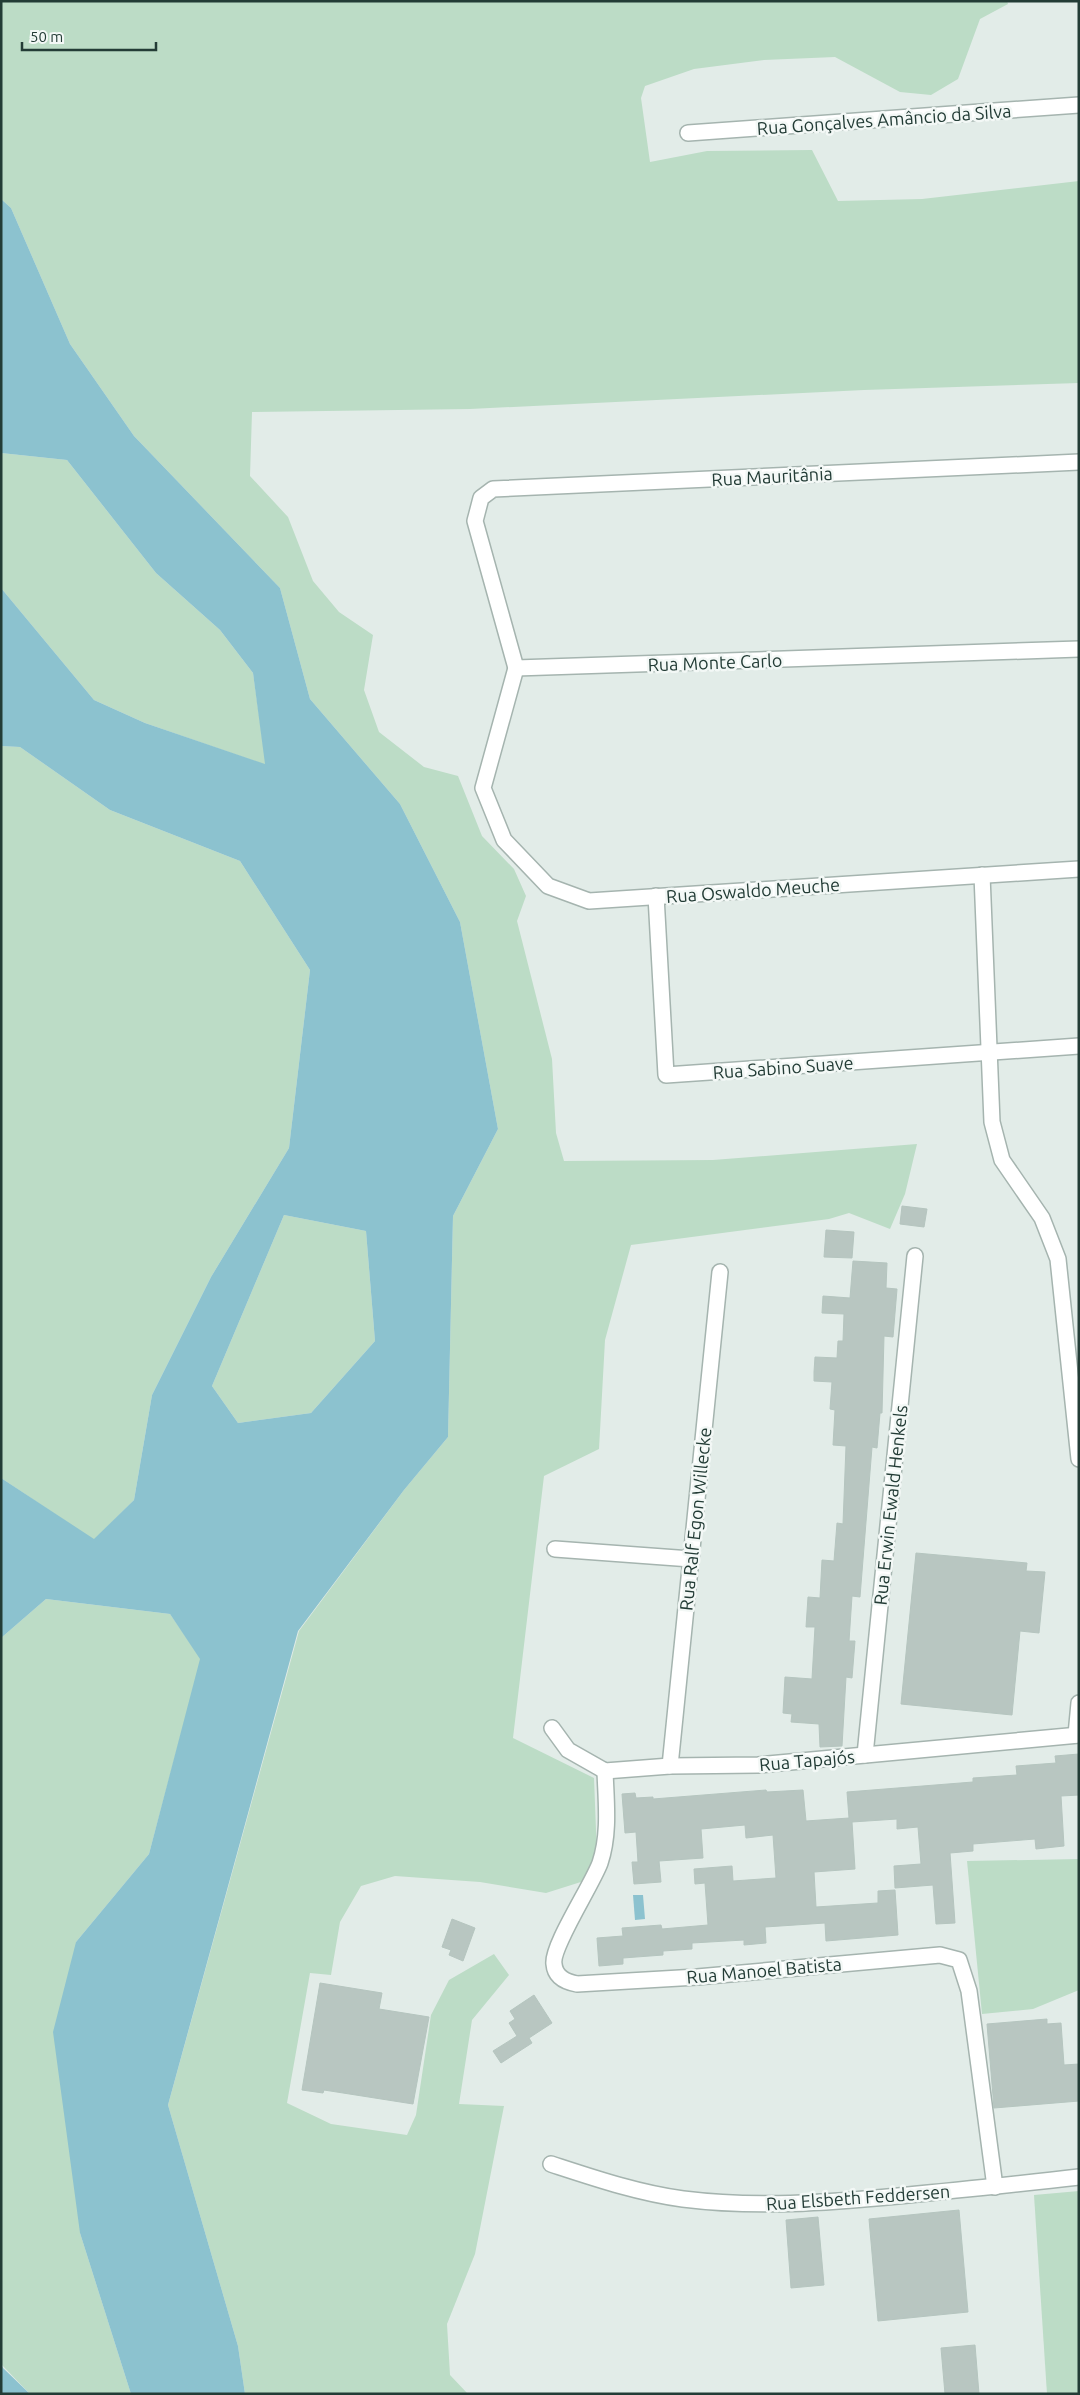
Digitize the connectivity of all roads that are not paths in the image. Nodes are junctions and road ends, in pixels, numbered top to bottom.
1 (1079, 105) edge
2 (688, 133) dead end
3 (1079, 462) edge
4 (1079, 649) edge
5 (516, 668) junction
6 (1079, 869) edge
7 (982, 875) junction
8 (656, 896) junction
9 (1079, 1046) edge
10 (988, 1052) junction
11 (915, 1256) dead end
12 (720, 1272) dead end
13 (1079, 1459) edge
14 (555, 1549) dead end
15 (691, 1558) junction
16 (1079, 1703) edge
17 (552, 1728) dead end
18 (1077, 1735) edge
19 (865, 1755) junction
20 (670, 1766) junction
21 (605, 1771) junction
22 (551, 2164) dead end
23 (1079, 2176) edge
24 (995, 2187) junction

1 - 2 street, Rua Gonçalves Amâncio da Silva
3 - 5 street, Rua Mauritânia
4 - 5 street, Rua Monte Carlo
5 - 8 street, Rua Oswaldo Meuche
6 - 7 street, Rua Oswaldo Meuche
7 - 8 street, Rua Oswaldo Meuche
7 - 10 street
8 - 10 street, Rua Sabino Suave
9 - 10 street, Rua Sabino Suave
10 - 13 street
11 - 19 street, Rua Erwin Ewald Henkels
12 - 15 street, Rua Ralf Egon Willecke
14 - 15 street
15 - 20 street, Rua Ralf Egon Willecke
16 - 18 street
17 - 21 street
18 - 19 street, Rua Tapajós
19 - 20 street, Rua Tapajós
20 - 21 street, Rua Tapajós
21 - 24 street, Rua Manoel Batista
22 - 24 street, Rua Elsbeth Feddersen
23 - 24 street, Rua Elsbeth Feddersen

